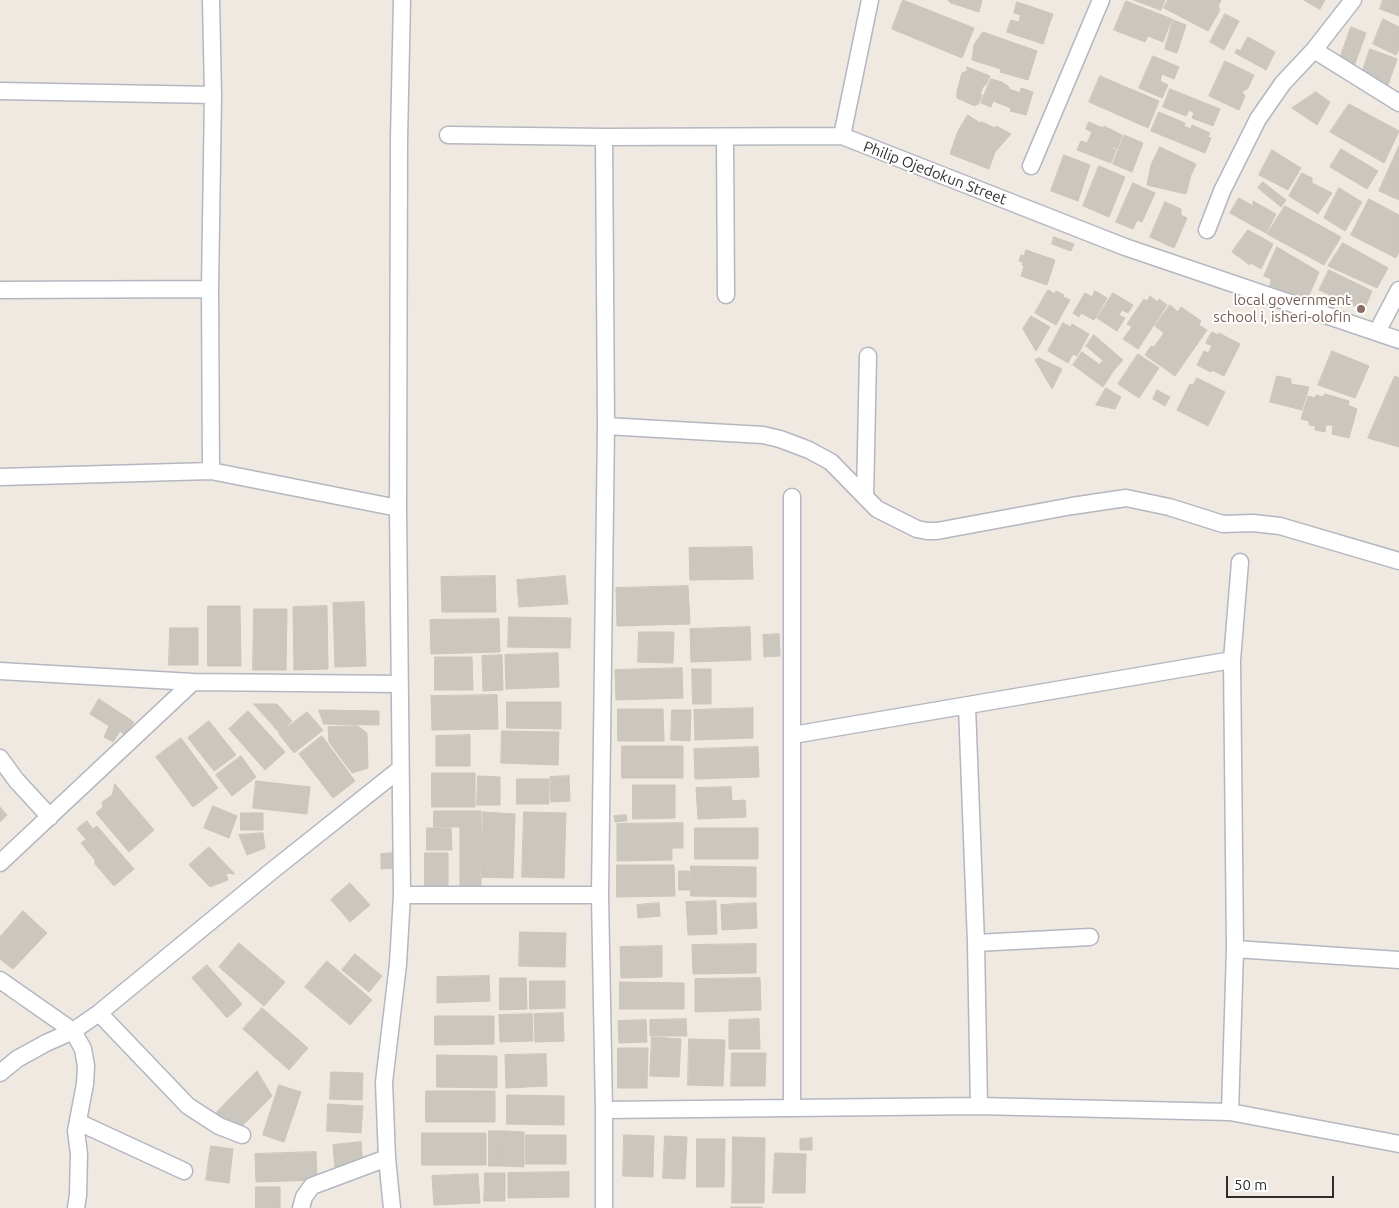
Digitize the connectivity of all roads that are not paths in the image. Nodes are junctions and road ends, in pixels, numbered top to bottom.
1 (210, 0) edge
2 (402, 0) edge
3 (870, 0) edge
4 (1101, 0) edge
5 (1353, 0) edge
6 (1314, 50) junction
7 (0, 91) edge
8 (213, 95) junction
9 (1399, 103) edge
10 (448, 136) dead end
11 (725, 136) junction
12 (842, 136) junction
13 (604, 137) junction
14 (1031, 166) dead end
15 (1207, 230) dead end
16 (210, 289) junction
17 (0, 290) edge
18 (1399, 290) edge
19 (726, 295) dead end
20 (1377, 332) junction
21 (1399, 340) edge
22 (868, 356) dead end
23 (606, 426) junction
24 (211, 471) junction
25 (0, 478) edge
26 (792, 497) dead end
27 (865, 497) junction
28 (398, 508) junction
29 (1399, 561) edge
30 (1240, 562) dead end
31 (1232, 660) junction
32 (0, 671) edge
33 (193, 682) junction
34 (400, 684) junction
35 (967, 706) junction
36 (793, 735) junction
37 (0, 758) edge
38 (400, 769) junction
39 (50, 817) junction
40 (0, 863) edge
41 (402, 895) junction
42 (600, 895) junction
43 (1090, 937) dead end
44 (976, 943) junction
45 (1235, 949) junction
46 (1399, 960) edge
47 (0, 980) edge
48 (99, 1013) junction
49 (73, 1031) junction
50 (0, 1074) edge
51 (979, 1106) junction
52 (792, 1107) junction
53 (604, 1110) junction
54 (1230, 1112) junction
55 (78, 1122) junction
56 (242, 1135) dead end
57 (1399, 1144) edge
58 (387, 1158) junction
59 (184, 1172) dead end
60 (76, 1208) edge
61 (301, 1208) edge
62 (392, 1208) edge
63 (604, 1208) edge

1 - 8 street
2 - 28 street
3 - 12 street
4 - 14 street
5 - 6 street
6 - 9 street
6 - 15 street
7 - 8 street
8 - 16 street
10 - 13 street, Philip Ojedokun Street
11 - 12 street, Philip Ojedokun Street
11 - 13 street, Philip Ojedokun Street
11 - 19 street
12 - 20 street, Philip Ojedokun Street
13 - 23 street
16 - 17 street
16 - 24 street
18 - 20 street
20 - 21 street, Philip Ojedokun Street
22 - 27 street
23 - 27 street
23 - 42 street
24 - 25 street
24 - 28 street
26 - 36 street
27 - 29 street
28 - 34 street
30 - 31 street
31 - 35 street
31 - 45 street
32 - 33 street
33 - 34 street
33 - 39 street
34 - 38 street
35 - 36 street
35 - 44 street
36 - 52 street
37 - 39 street
38 - 41 street
38 - 48 street
39 - 40 street
41 - 42 street
41 - 58 street
42 - 53 street
43 - 44 street
44 - 51 street
45 - 46 street
45 - 54 street
47 - 49 street
48 - 49 street
48 - 56 street
49 - 50 street
49 - 55 street
51 - 52 street
51 - 54 street
52 - 53 street
53 - 63 street
54 - 57 street
55 - 59 street
55 - 60 street
58 - 61 street
58 - 62 street

